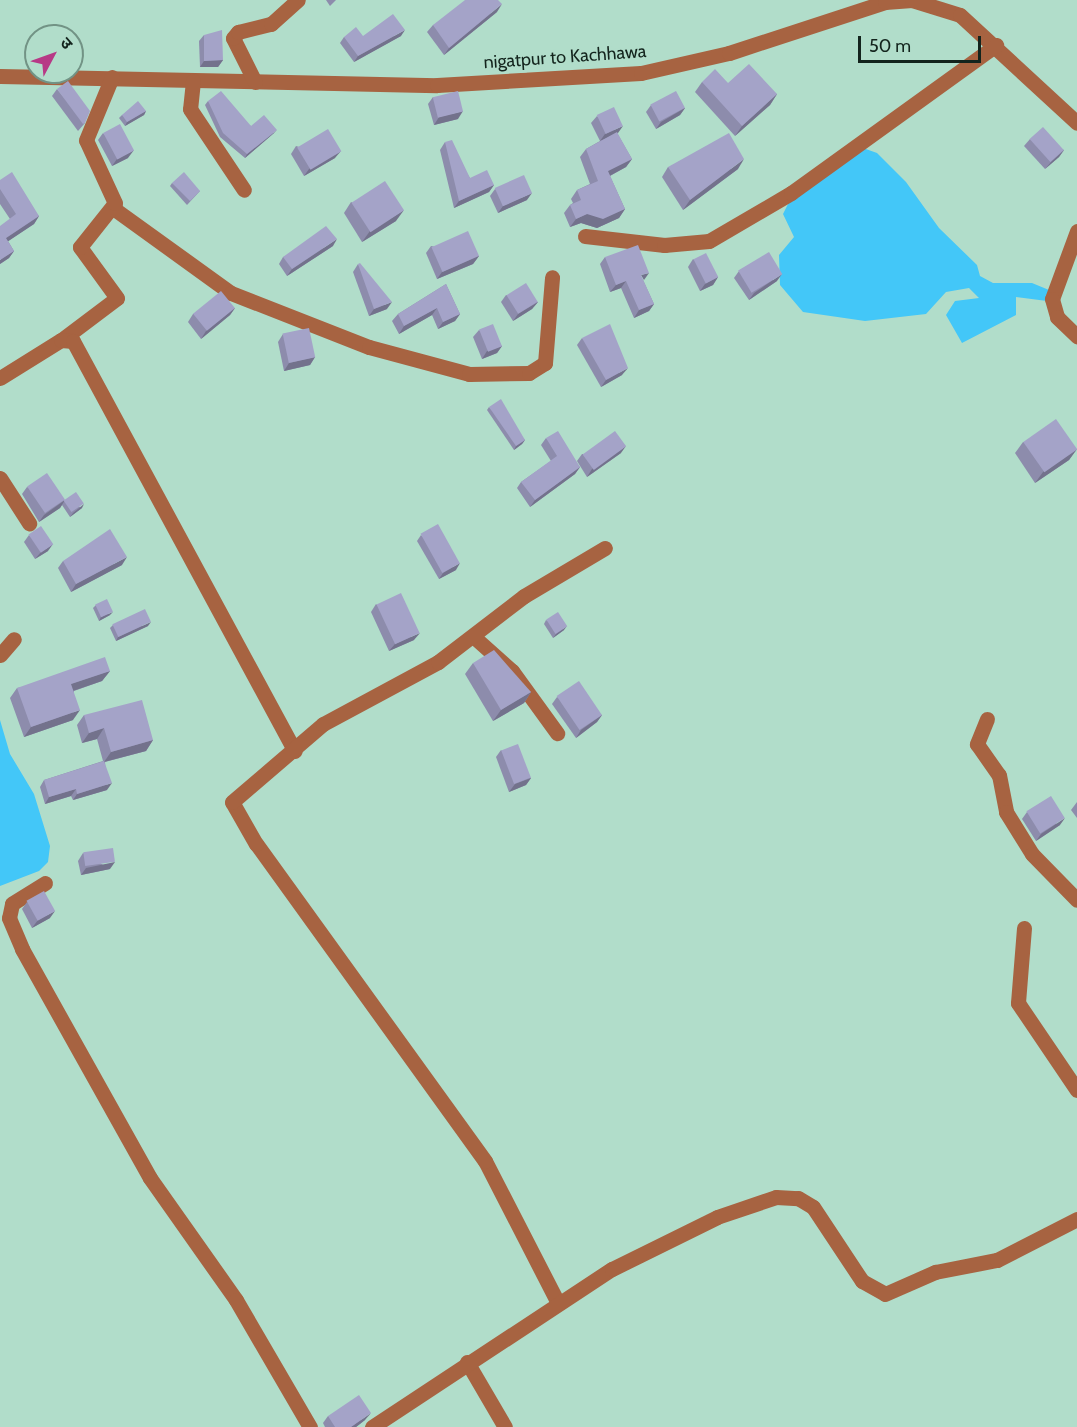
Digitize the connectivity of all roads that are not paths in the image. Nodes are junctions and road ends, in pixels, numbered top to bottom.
1 (298, 0) edge
2 (996, 45) junction
3 (0, 76) edge
4 (112, 77) junction
5 (193, 81) junction
6 (255, 82) junction
7 (1077, 123) edge
8 (244, 190) dead end
9 (113, 208) junction
10 (1077, 231) edge
11 (585, 236) dead end
12 (552, 277) dead end
13 (1077, 336) edge
14 (64, 338) junction
15 (0, 378) edge
16 (0, 478) edge
17 (30, 523) dead end
18 (605, 548) dead end
19 (474, 637) junction
20 (14, 639) dead end
21 (0, 655) edge
22 (987, 719) dead end
23 (557, 734) dead end
24 (296, 752) junction
25 (45, 883) dead end
26 (1077, 900) edge
27 (1024, 928) dead end
28 (1077, 1090) edge
29 (1077, 1219) edge
30 (557, 1301) junction
31 (467, 1362) junction
32 (310, 1427) edge
33 (372, 1427) edge
34 (506, 1427) edge

1 - 6 street
2 - 6 street, nigatpur to Kachhawa
2 - 7 street, nigatpur to Kachhawa
2 - 11 street
3 - 4 street, nigatpur to Kachhawa
4 - 5 street, nigatpur to Kachhawa
4 - 9 street
5 - 6 street, nigatpur to Kachhawa
5 - 8 street
9 - 12 street
9 - 14 street
10 - 13 street
14 - 15 street
14 - 24 street
16 - 17 street
18 - 19 street
19 - 23 street
19 - 24 street
20 - 21 street
22 - 26 street
24 - 30 street
25 - 32 street
27 - 28 street
29 - 30 street
30 - 31 street
31 - 33 street
31 - 34 street

